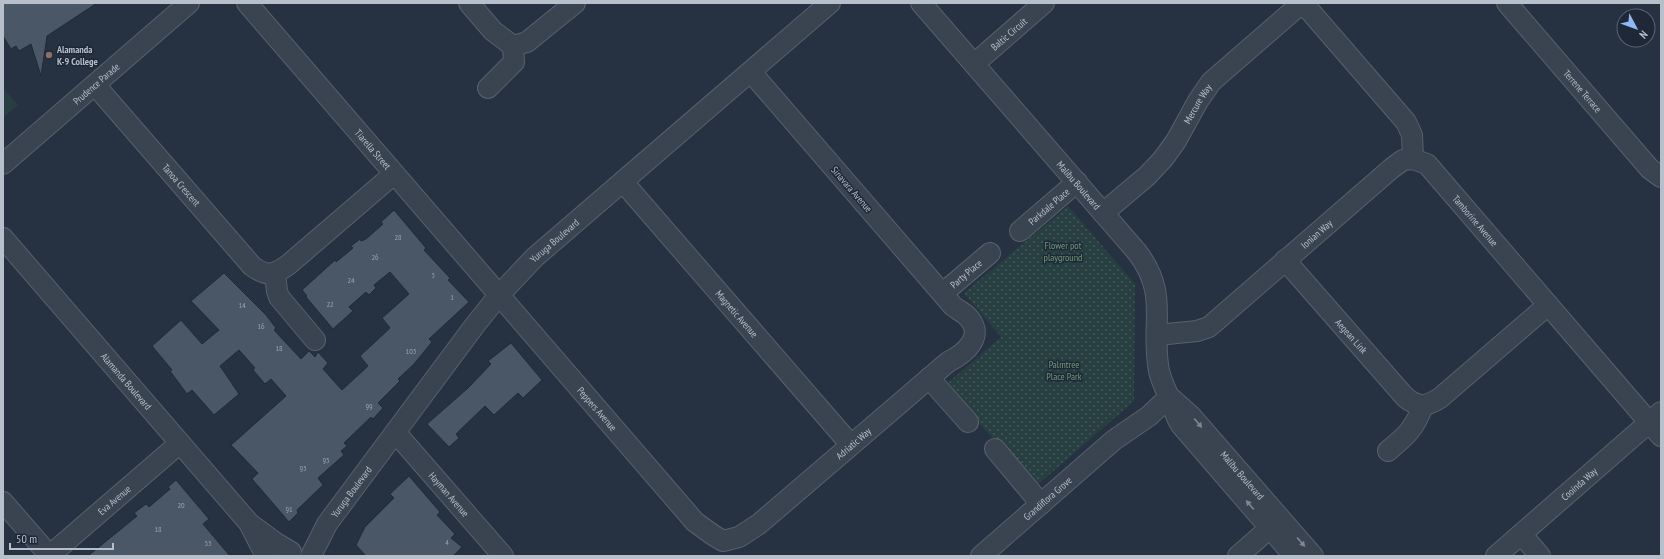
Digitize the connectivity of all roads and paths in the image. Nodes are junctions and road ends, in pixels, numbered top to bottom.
1 (189, 3) edge
2 (247, 3) edge
3 (469, 3) edge
4 (575, 3) edge
5 (830, 3) edge
6 (921, 3) edge
7 (1044, 3) edge
8 (1302, 3) edge
9 (1508, 3) edge
10 (513, 46) junction
11 (974, 64) junction
12 (751, 72) junction
13 (95, 85) junction
14 (488, 88) dead end
15 (1414, 159) junction
16 (3, 164) edge
17 (394, 174) junction
18 (1661, 177) edge
19 (623, 182) junction
20 (1077, 182) junction
21 (1103, 213) junction
22 (1020, 231) dead end
23 (3, 238) edge
24 (990, 253) dead end
25 (1285, 260) junction
26 (275, 273) junction
27 (499, 295) junction
28 (948, 300) junction
29 (1548, 305) junction
30 (1157, 328) junction
31 (969, 336) joint
32 (315, 340) dead end
33 (929, 378) junction
34 (1169, 397) junction
35 (1423, 406) junction
36 (968, 422) dead end
37 (1657, 424) edge
38 (396, 433) junction
39 (180, 443) junction
40 (851, 445) junction
41 (996, 449) dead end
42 (1388, 451) dead end
43 (3, 502) edge
44 (1042, 504) junction
45 (249, 523) junction
46 (327, 524) junction
47 (1275, 524) junction
48 (1522, 535) junction
49 (723, 546) joint
50 (290, 554) edge
51 (49, 556) edge
52 (266, 556) edge
53 (311, 556) edge
54 (502, 556) edge
55 (981, 556) edge
56 (1238, 556) edge
57 (1294, 556) edge
58 (1314, 556) edge
59 (1496, 556) edge
60 (1540, 556) edge

1 - 13 street, Prudence Parade
2 - 17 street, Tiarella Street
3 - 10 street
4 - 10 street
5 - 12 street, Yuruga Boulevard
6 - 11 street, Malibu Boulevard
7 - 11 street, Baltic Circuit
8 - 15 street
8 - 21 street, Mercure Way
9 - 18 street, Terrene Terrace
10 - 14 street
11 - 20 street, Malibu Boulevard
12 - 19 street, Yuruga Boulevard
12 - 28 street, Sinavara Avenue
13 - 16 street, Prudence Parade
13 - 26 street, Tanoa Crescent
15 - 25 street, Ionian Way
15 - 29 street, Tamborine Avenue
17 - 26 street
17 - 27 street, Tiarella Street
19 - 27 street, Yuruga Boulevard
19 - 40 street, Magnetic Avenue
20 - 21 street, Malibu Boulevard
20 - 22 street, Parkdale Place
21 - 30 street, Malibu Boulevard
23 - 39 street, Alamanda Boulevard
24 - 28 street, Party Place
25 - 30 street, Ionian Way
25 - 35 street, Aegean Link
26 - 32 street
27 - 38 street, Yuruga Boulevard
27 - 49 street, Peppers Avenue
28 - 31 street, Sinavara Avenue
29 - 35 street
29 - 37 street, Tamborine Avenue
30 - 34 street, Malibu Boulevard
31 - 33 street, Adriatic Way
33 - 36 street
33 - 40 street, Adriatic Way
34 - 44 street, Grandiflora Grove
34 - 47 street, Malibu Boulevard
35 - 42 street
37 - 48 street, Cooinda Way
38 - 46 street, Yuruga Boulevard
38 - 54 street, Hayman Avenue
39 - 45 street, Alamanda Boulevard
39 - 51 street, Eva Avenue
40 - 49 street, Adriatic Way
41 - 44 street
43 - 51 street
44 - 55 street, Grandiflora Grove
45 - 50 street, Alamanda Boulevard
45 - 52 street, Alamanda Boulevard
46 - 50 street, Yuruga Boulevard
46 - 53 street, Yuruga Boulevard
47 - 56 street
47 - 57 street, Malibu Boulevard
47 -> 58 street, Malibu Boulevard
48 - 59 street, Cooinda Way
48 - 60 street

